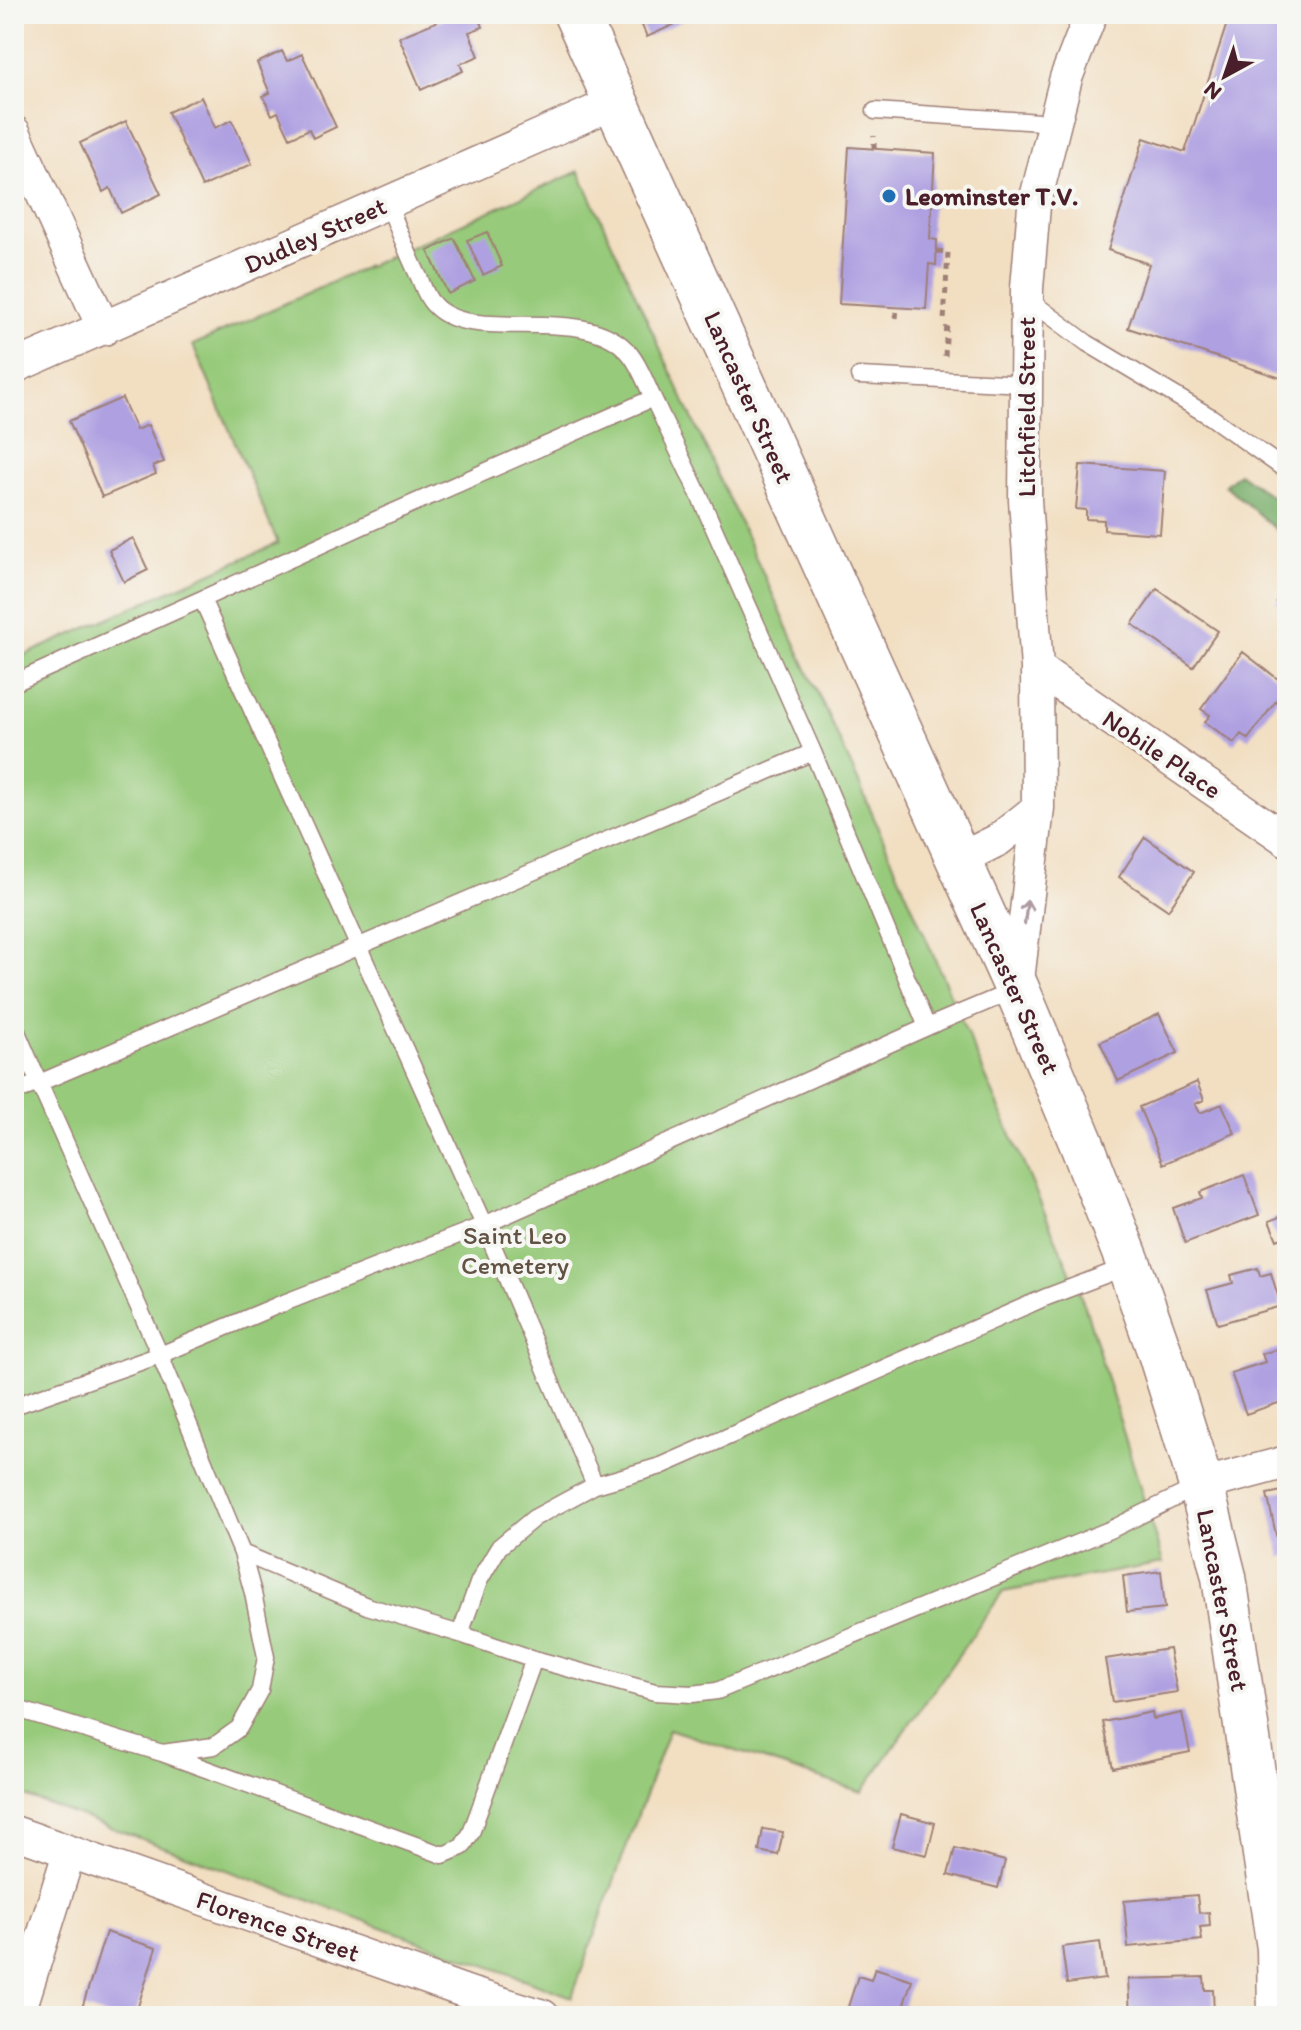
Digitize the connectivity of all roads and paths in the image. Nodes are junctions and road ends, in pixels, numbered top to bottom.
1 (576, 14) edge
2 (1091, 14) edge
3 (616, 102) junction
4 (875, 111) dead end
5 (1055, 123) junction
6 (14, 132) edge
7 (388, 203) junction
8 (937, 251) dead end
9 (1027, 298) junction
10 (897, 308) dead end
11 (896, 318) dead end
12 (944, 321) dead end
13 (104, 329) junction
14 (14, 367) edge
15 (859, 376) dead end
16 (1026, 384) junction
17 (653, 398) junction
18 (1287, 471) edge
19 (202, 599) junction
20 (1037, 668) junction
21 (14, 683) edge
22 (813, 752) junction
23 (1038, 808) junction
24 (1287, 840) edge
25 (958, 860) junction
26 (360, 947) junction
27 (1017, 989) junction
28 (14, 1025) edge
29 (927, 1027) junction
30 (39, 1083) junction
31 (14, 1092) edge
32 (484, 1225) junction
33 (1129, 1265) junction
34 (160, 1355) junction
35 (14, 1406) edge
36 (1287, 1462) edge
37 (595, 1485) junction
38 (1201, 1485) junction
39 (242, 1553) junction
40 (460, 1634) junction
41 (534, 1659) junction
42 (14, 1708) edge
43 (162, 1753) junction
44 (14, 1832) edge
45 (69, 1853) junction
46 (468, 2005) edge
47 (18, 2016) edge
48 (543, 2016) edge
49 (1280, 2016) edge

1 - 3 main road, Lancaster Street
2 - 5 street, Litchfield Street
3 - 7 street, Dudley Street
3 - 25 main road, Lancaster Street
4 - 5 lane
5 - 9 street, Litchfield Street
6 - 13 street
7 - 13 street, Dudley Street
7 - 17 lane
8 - 12 path
9 - 16 street, Litchfield Street
9 - 18 lane
10 - 11 path
13 - 14 street, Dudley Street
15 - 16 lane
16 - 20 street, Litchfield Street
17 - 19 lane
17 - 22 lane
19 - 21 lane
19 - 26 lane
20 - 23 street, Litchfield Street
20 - 24 street, Nobile Place
22 - 26 lane
22 - 29 lane
23 - 25 street
27 -> 23 street, Litchfield Street
25 - 27 main road, Lancaster Street
26 - 30 lane
26 - 32 lane
27 - 29 lane
27 - 33 main road, Lancaster Street
28 - 30 lane
29 - 32 lane
30 - 31 lane
30 - 34 lane
32 - 34 lane
32 - 37 lane
33 - 37 lane
33 - 38 main road, Lancaster Street
34 - 35 lane
34 - 39 lane
36 - 38 street
37 - 40 lane
38 - 41 lane
38 - 49 main road, Lancaster Street
39 - 40 lane
39 - 43 lane
40 - 41 lane
41 - 43 lane
42 - 43 lane
44 - 45 street, Florence Street
45 - 46 street, Florence Street
45 - 47 street
46 - 48 street, Florence Street

